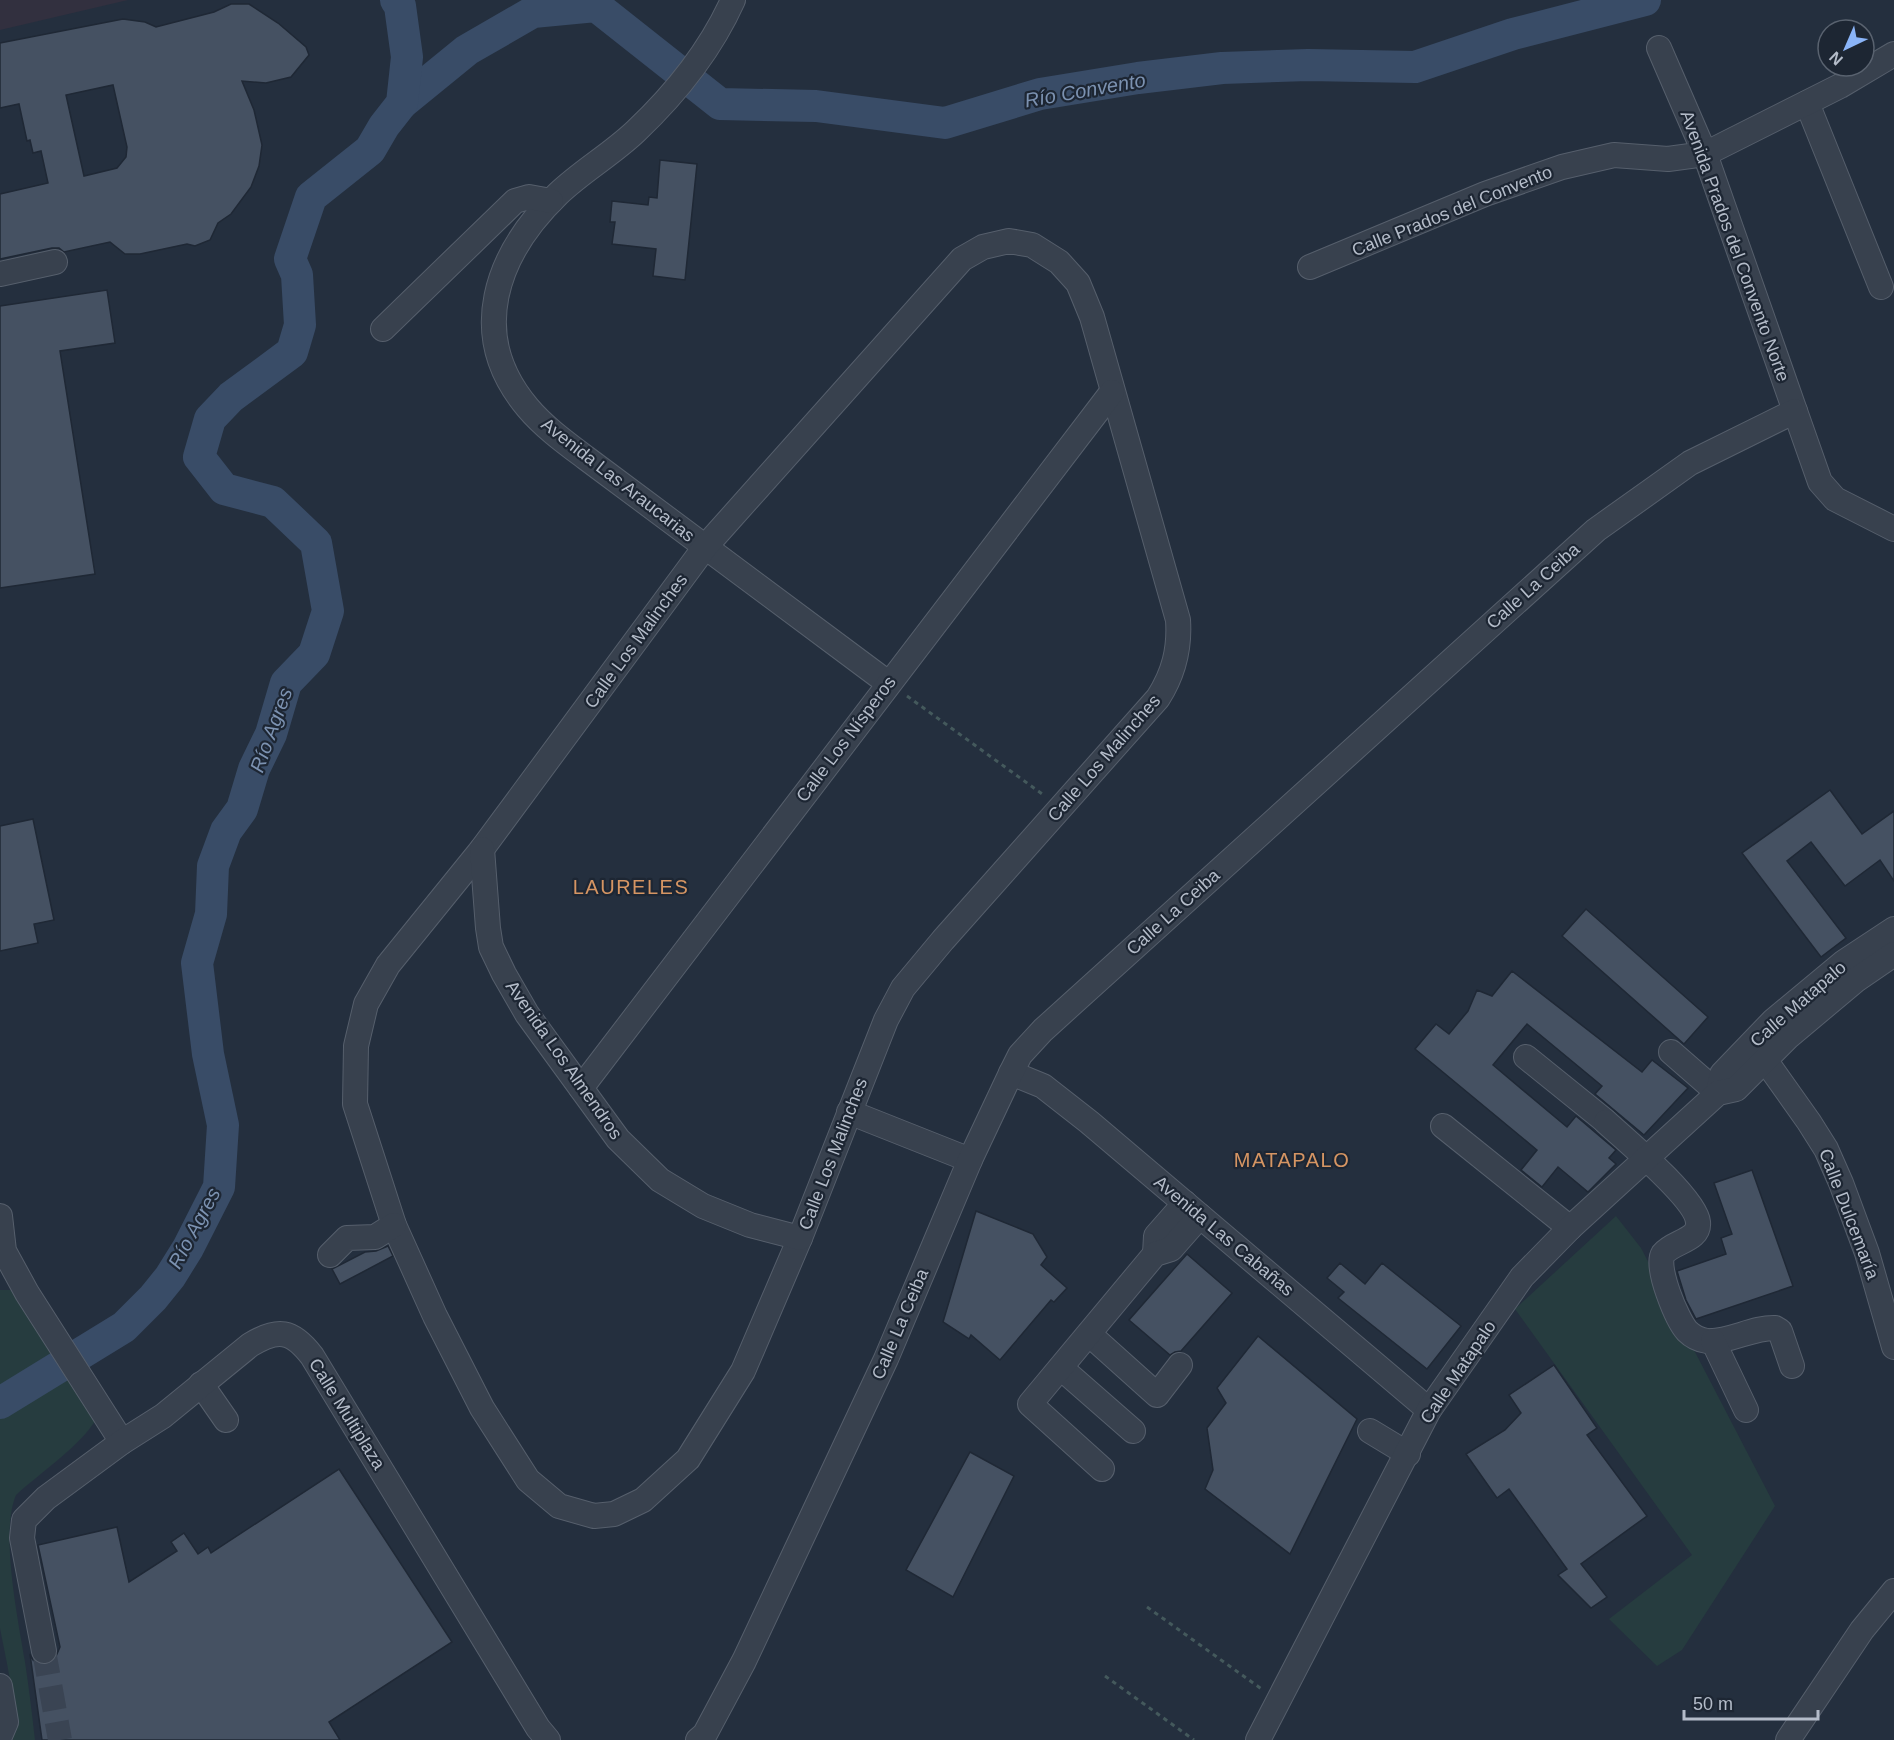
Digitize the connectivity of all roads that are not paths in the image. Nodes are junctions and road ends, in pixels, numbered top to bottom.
1 (733, 0) edge
2 (1659, 48) dead end
3 (1894, 54) edge
4 (1807, 103) junction
5 (1705, 154) junction
6 (551, 201) junction
7 (55, 262) dead end
8 (1310, 267) dead end
9 (0, 274) edge
10 (1881, 287) dead end
11 (383, 329) dead end
12 (1112, 392) junction
13 (1796, 411) junction
14 (1894, 529) edge
15 (705, 547) junction
16 (888, 683) junction
17 (482, 849) junction
18 (1894, 929) edge
19 (1894, 954) edge
20 (1671, 1052) dead end
21 (1526, 1057) dead end
22 (1766, 1060) junction
23 (1011, 1073) junction
24 (581, 1088) junction
25 (1718, 1094) junction
26 (849, 1112) junction
27 (1443, 1126) dead end
28 (1645, 1159) junction
29 (969, 1160) junction
30 (1192, 1209) junction
31 (0, 1216) edge
32 (394, 1225) junction
33 (1570, 1228) junction
34 (800, 1238) junction
35 (2, 1254) edge
36 (330, 1255) dead end
37 (0, 1289) edge
38 (32, 1301) junction
39 (1089, 1334) junction
40 (1713, 1341) junction
41 (1894, 1347) edge
42 (1180, 1365) dead end
43 (1792, 1366) dead end
44 (1061, 1368) junction
45 (201, 1384) junction
46 (1429, 1410) junction
47 (1746, 1410) dead end
48 (226, 1420) dead end
49 (1133, 1431) dead end
50 (1370, 1431) dead end
51 (115, 1433) junction
52 (1408, 1454) junction
53 (1102, 1469) dead end
54 (1894, 1591) edge
55 (44, 1651) tunnel mouth
56 (0, 1686) edge
57 (0, 1736) edge
58 (541, 1736) edge
59 (698, 1740) edge
60 (1257, 1740) edge
61 (1788, 1740) edge

1 - 6 street, Avenida Las Araucarias
2 - 5 street, Avenida Prados del Convento Norte
3 - 4 street, Calle Prados del Convento
4 - 5 street, Calle Prados del Convento
4 - 10 street
5 - 8 street, Calle Prados del Convento
5 - 13 street, Avenida Prados del Convento Norte
6 - 11 street
6 - 15 street, Avenida Las Araucarias
7 - 9 street
12 - 15 street, Calle Los Malinches
12 - 16 street, Calle Los Nísperos
12 - 26 street, Calle Los Malinches
13 - 14 street
13 - 23 street, Calle La Ceiba
15 - 16 street, Avenida Las Araucarias
15 - 17 street, Calle Los Malinches
16 - 24 street, Calle Los Nísperos
17 - 24 street, Avenida Los Almendros
17 - 32 street, Calle Los Malinches
18 - 25 street, Calle Matapalo
19 - 22 street, Calle Matapalo
20 - 25 street
21 - 28 street
22 - 25 street, Calle Matapalo
22 - 41 street, Calle Dulcemaría
23 - 29 street, Calle La Ceiba
23 - 30 street, Avenida Las Cabañas
24 - 34 street, Avenida Los Almendros
25 - 28 street, Calle Matapalo
26 - 29 street
26 - 34 street, Calle Los Malinches
27 - 33 street
28 - 33 street, Calle Matapalo
28 - 40 street
29 - 59 street, Calle La Ceiba
30 - 39 street
30 - 46 street, Avenida Las Cabañas
31 - 35 street
32 - 34 street, Calle Los Malinches
32 - 36 street
33 - 46 street, Calle Matapalo
35 - 38 street
37 - 38 street
38 - 51 street
39 - 42 street
39 - 44 street
40 - 43 street
40 - 47 street
44 - 49 street
44 - 53 street
45 - 48 street
45 - 51 street, Calle Multiplaza
45 - 58 street, Calle Multiplaza
46 - 52 street, Calle Matapalo
50 - 52 street
51 - 55 street, Calle Multiplaza
52 - 60 street, Calle Matapalo
54 - 61 street
56 - 57 street

